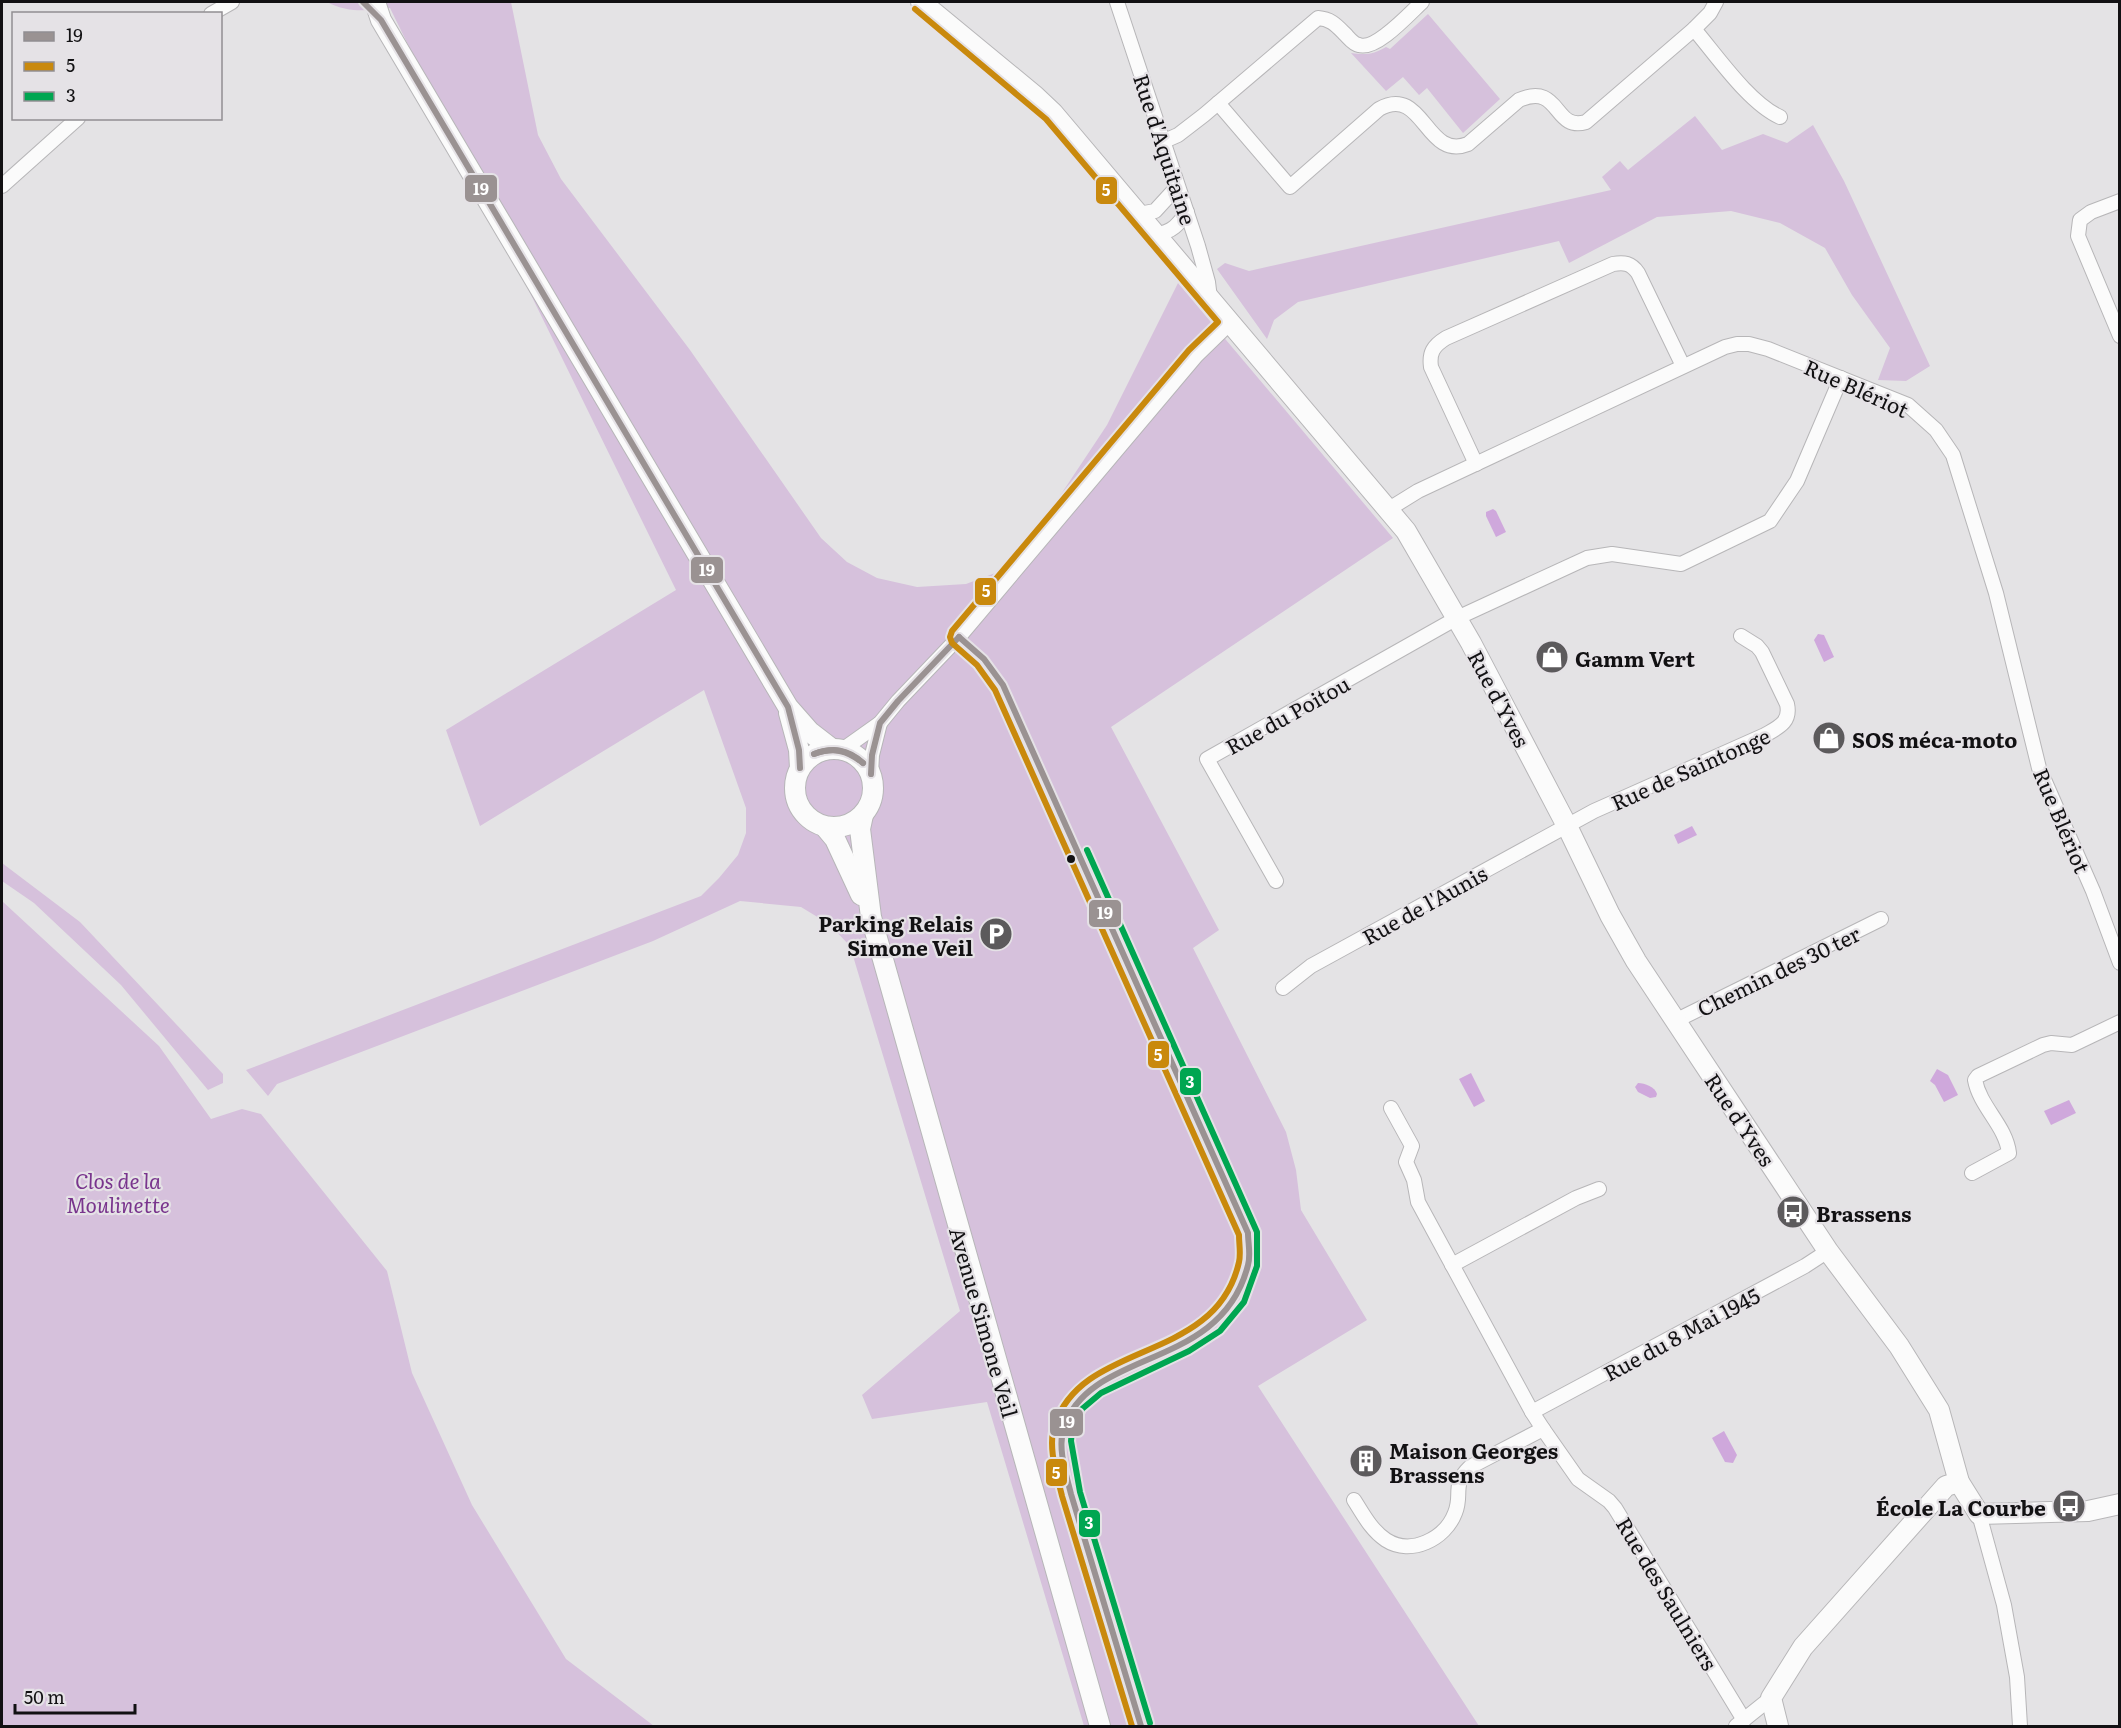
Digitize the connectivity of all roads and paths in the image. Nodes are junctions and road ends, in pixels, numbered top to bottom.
1 (232, 2) edge
2 (363, 2) edge
3 (375, 2) edge
4 (921, 2) edge
5 (1117, 2) edge
6 (1422, 2) edge
7 (1716, 2) edge
8 (214, 12) edge
9 (381, 20) junction
10 (1694, 29) junction
11 (1218, 103) junction
12 (1780, 117) dead end
13 (76, 120) edge
14 (1162, 142) junction
15 (2, 186) edge
16 (1177, 187) junction
17 (2120, 201) edge
18 (1187, 212) junction
19 (1139, 214) junction
20 (1156, 234) junction
21 (1210, 298) junction
22 (1230, 324) junction
23 (2120, 336) edge
24 (1683, 366) junction
25 (1841, 378) junction
26 (1476, 464) junction
27 (1389, 509) junction
28 (1457, 618) junction
29 (1741, 636) dead end
30 (788, 707) junction
31 (880, 723) junction
32 (837, 749) junction
33 (800, 768) junction
34 (871, 774) junction
35 (863, 815) junction
36 (825, 826) junction
37 (1567, 826) junction
38 (1276, 881) dead end
39 (871, 917) junction
40 (1881, 919) dead end
41 (2120, 963) edge
42 (1283, 987) dead end
43 (1675, 1021) junction
44 (2120, 1022) edge
45 (1391, 1108) dead end
46 (1972, 1173) dead end
47 (1599, 1189) dead end
48 (1828, 1251) junction
49 (1452, 1265) junction
50 (1532, 1412) junction
51 (1543, 1429) junction
52 (1959, 1482) junction
53 (1354, 1500) dead end
54 (2120, 1504) edge
55 (1979, 1514) junction
56 (1771, 1698) junction
57 (1740, 1723) edge
58 (1100, 1726) edge
59 (1778, 1726) edge
60 (2020, 1726) edge

1 - 8 street
2 - 9 street
3 - 9 street
4 - 19 street, Rue d'Yves
5 - 14 street, Rue d'Aquitaine
6 - 11 street
7 - 10 street
9 - 30 street
10 - 11 street
10 - 12 street
11 - 14 street
13 - 15 street
14 - 16 street, Rue d'Aquitaine
16 - 18 street, Rue d'Aquitaine
16 - 19 street
17 - 23 street
18 - 20 street
18 - 21 street, Rue d'Aquitaine
19 - 20 street, Rue d'Yves
20 - 21 street, Rue d'Yves
21 - 22 street, Rue d'Yves
22 - 27 street, Rue d'Yves
22 - 31 street
24 - 25 street, Rue Blériot
24 - 26 street, Rue Blériot
24 - 26 street
25 - 28 street
25 - 41 street, Rue Blériot
26 - 27 street, Rue Blériot
27 - 28 street, Rue d'Yves
28 - 37 street, Rue d'Yves
28 - 38 street, Rue du Poitou
29 - 37 street, Rue de Saintonge
30 - 32 street
30 - 33 street
31 - 32 street
31 - 34 street
32 - 33 street
32 - 34 street
33 - 36 street
34 - 35 street
35 - 36 street
35 - 39 street
36 - 39 street
37 - 42 street, Rue de l'Aunis
37 - 43 street, Rue d'Yves
39 - 58 street, Avenue Simone Veil
40 - 43 street, Chemin des 30 ter
43 - 48 street, Rue d'Yves
44 - 46 street
45 - 49 street
47 - 49 street
48 - 50 street, Rue du 8 Mai 1945
48 - 52 street, Rue d'Yves
49 - 50 street
50 - 51 street
51 - 53 street
51 - 57 street, Rue des Saulniers
52 - 55 street, Rue d'Yves
52 - 56 street
54 - 55 street
55 - 60 street
56 - 57 street
56 - 59 street

